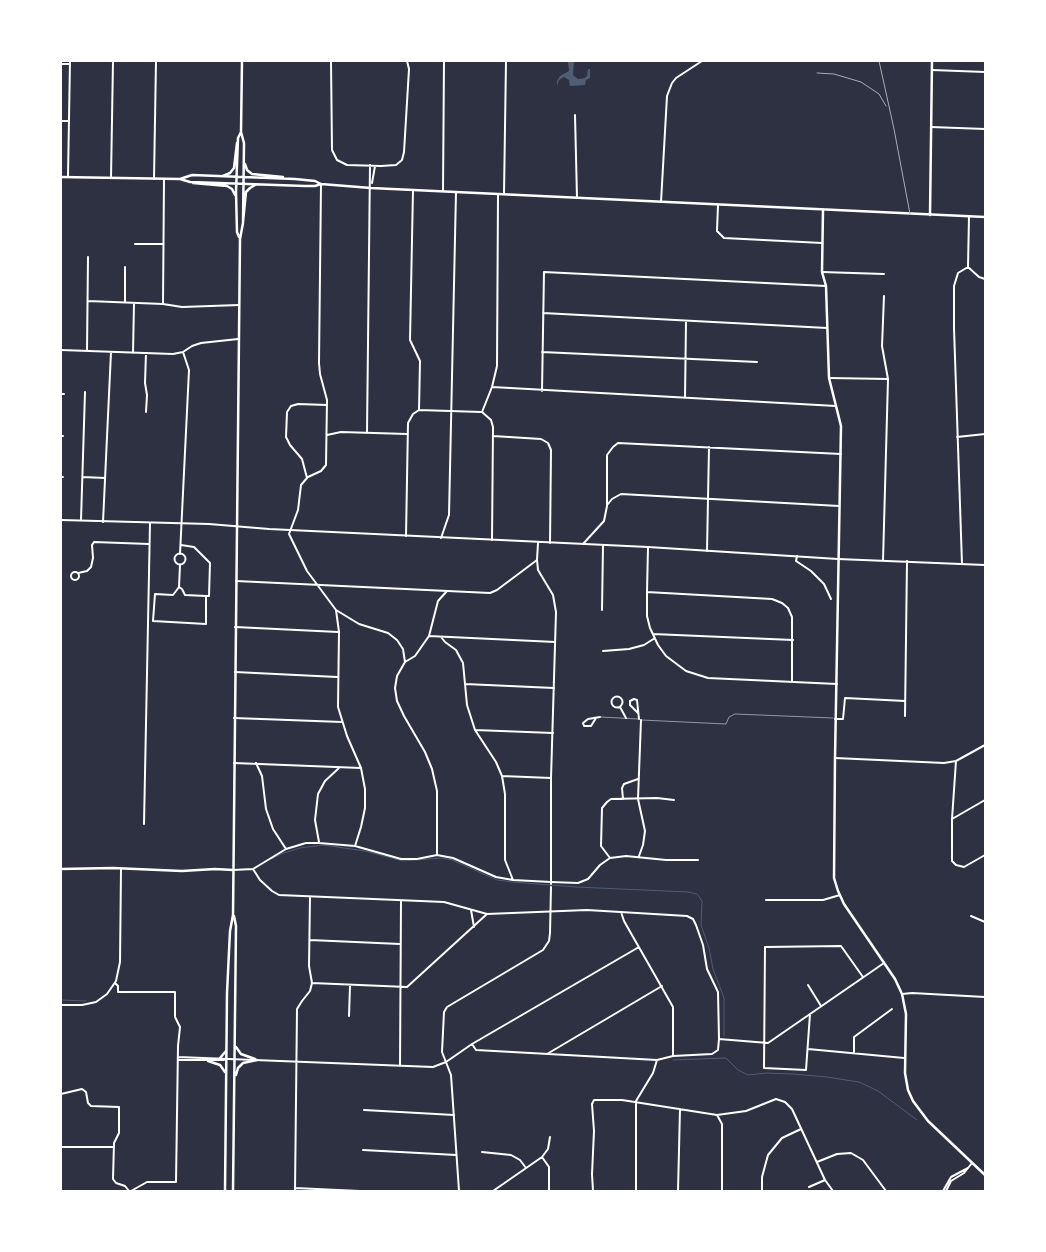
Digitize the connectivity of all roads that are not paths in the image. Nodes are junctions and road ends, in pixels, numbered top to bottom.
1 (113, 61) edge
2 (156, 61) edge
3 (242, 61) edge
4 (331, 61) edge
5 (407, 61) edge
6 (444, 61) edge
7 (506, 61) edge
8 (702, 61) edge
9 (932, 61) edge
10 (70, 63) edge
11 (61, 64) edge
12 (932, 70) junction
13 (985, 72) edge
14 (576, 115) dead end
15 (61, 121) edge
16 (69, 121) junction
17 (931, 127) junction
18 (985, 129) edge
19 (241, 132) junction
20 (238, 141) junction
21 (244, 159) junction
22 (370, 165) junction
23 (375, 166) junction
24 (221, 176) junction
25 (61, 177) edge
26 (68, 177) junction
27 (237, 177) junction
28 (243, 177) junction
29 (111, 178) junction
30 (154, 179) junction
31 (164, 179) junction
32 (180, 179) junction
33 (295, 179) junction
34 (190, 182) junction
35 (236, 183) junction
36 (243, 184) junction
37 (262, 184) junction
38 (321, 184) junction
39 (371, 188) junction
40 (413, 190) junction
41 (443, 191) junction
42 (456, 192) junction
43 (498, 194) junction
44 (504, 194) junction
45 (577, 198) junction
46 (236, 199) junction
47 (661, 202) junction
48 (718, 204) junction
49 (822, 210) junction
50 (930, 215) junction
51 (969, 216) junction
52 (985, 217) edge
53 (242, 223) junction
54 (240, 239) junction
55 (822, 243) junction
56 (135, 244) dead end
57 (164, 244) junction
58 (88, 257) dead end
59 (125, 267) dead end
60 (968, 267) junction
61 (822, 272) junction
62 (884, 274) dead end
63 (985, 279) edge
64 (826, 286) junction
65 (884, 296) dead end
66 (88, 301) junction
67 (125, 302) junction
68 (134, 303) junction
69 (163, 304) junction
70 (239, 305) junction
71 (543, 313) junction
72 (686, 321) junction
73 (827, 328) junction
74 (239, 338) junction
75 (61, 350) edge
76 (87, 351) junction
77 (111, 352) junction
78 (183, 352) junction
79 (542, 352) junction
80 (133, 353) junction
81 (146, 353) junction
82 (686, 359) junction
83 (758, 362) dead end
84 (829, 378) junction
85 (888, 379) junction
86 (492, 387) junction
87 (542, 391) junction
88 (85, 392) dead end
89 (685, 398) junction
90 (328, 405) junction
91 (836, 406) junction
92 (419, 410) junction
93 (146, 412) dead end
94 (452, 412) junction
95 (482, 412) junction
96 (367, 432) junction
97 (408, 434) junction
98 (985, 434) edge
99 (327, 435) junction
100 (493, 436) junction
101 (957, 437) junction
102 (709, 447) junction
103 (841, 454) junction
104 (83, 477) junction
105 (105, 478) junction
106 (306, 478) junction
107 (708, 498) junction
108 (607, 506) junction
109 (840, 506) junction
110 (61, 520) edge
111 (82, 521) junction
112 (103, 522) junction
113 (150, 523) junction
114 (181, 523) junction
115 (236, 526) junction
116 (290, 530) junction
117 (406, 536) junction
118 (441, 538) junction
119 (492, 540) junction
120 (538, 543) junction
121 (550, 543) junction
122 (150, 544) junction
123 (181, 545) junction
124 (583, 545) junction
125 (602, 545) junction
126 (648, 547) junction
127 (707, 551) junction
128 (180, 554) junction
129 (796, 556) junction
130 (838, 559) junction
131 (537, 560) junction
132 (883, 561) junction
133 (907, 561) junction
134 (962, 564) junction
135 (180, 565) junction
136 (985, 565) edge
137 (78, 573) dead end
138 (236, 581) junction
139 (316, 585) junction
140 (179, 587) junction
141 (447, 591) junction
142 (647, 592) junction
143 (208, 596) junction
144 (831, 599) dead end
145 (336, 610) junction
146 (602, 610) dead end
147 (235, 627) junction
148 (339, 632) junction
149 (653, 634) junction
150 (429, 636) junction
151 (441, 637) junction
152 (655, 638) junction
153 (793, 640) junction
154 (555, 642) junction
155 (603, 651) dead end
156 (405, 662) junction
157 (235, 672) junction
158 (338, 677) junction
159 (792, 682) junction
160 (465, 684) junction
161 (836, 684) junction
162 (554, 688) junction
163 (905, 701) junction
164 (620, 707) junction
165 (638, 713) junction
166 (905, 716) dead end
167 (600, 717) joint
168 (234, 718) junction
169 (596, 718) junction
170 (626, 718) junction
171 (836, 719) junction
172 (640, 720) junction
173 (342, 722) junction
174 (475, 730) junction
175 (553, 733) junction
176 (985, 744) edge
177 (835, 758) junction
178 (956, 761) junction
179 (234, 763) junction
180 (256, 763) junction
181 (340, 768) junction
182 (361, 768) junction
183 (502, 776) junction
184 (551, 778) junction
185 (639, 779) junction
186 (623, 799) junction
187 (638, 799) junction
188 (674, 800) dead end
189 (985, 800) edge
190 (952, 819) junction
191 (144, 824) dead end
192 (319, 842) junction
193 (355, 846) junction
194 (286, 849) junction
195 (437, 855) junction
196 (985, 855) edge
197 (639, 857) junction
198 (610, 858) junction
199 (698, 860) dead end
200 (121, 868) junction
201 (253, 869) junction
202 (61, 870) edge
203 (233, 870) junction
204 (513, 880) junction
205 (551, 884) junction
206 (840, 895) junction
207 (310, 897) junction
208 (766, 900) dead end
209 (401, 901) junction
210 (470, 910) junction
211 (550, 912) junction
212 (622, 912) junction
213 (487, 914) junction
214 (233, 915) junction
215 (971, 916) dead end
216 (985, 922) edge
217 (474, 927) junction
218 (310, 940) junction
219 (400, 944) junction
220 (638, 947) junction
221 (884, 963) junction
222 (863, 977) junction
223 (312, 983) junction
224 (115, 984) junction
225 (808, 985) dead end
226 (350, 986) junction
227 (662, 986) junction
228 (401, 987) junction
229 (902, 994) junction
230 (985, 997) edge
231 (61, 1005) edge
232 (822, 1006) junction
233 (892, 1009) dead end
234 (810, 1014) junction
235 (349, 1016) dead end
236 (719, 1039) junction
237 (235, 1043) junction
238 (765, 1043) junction
239 (472, 1044) junction
240 (808, 1048) junction
241 (226, 1050) junction
242 (854, 1052) junction
243 (547, 1054) junction
244 (673, 1056) junction
245 (178, 1057) junction
246 (220, 1058) junction
247 (904, 1058) junction
248 (226, 1059) junction
249 (235, 1059) junction
250 (178, 1060) junction
251 (257, 1060) junction
252 (657, 1060) junction
253 (208, 1061) junction
254 (297, 1061) junction
255 (446, 1062) junction
256 (400, 1066) junction
257 (226, 1075) junction
258 (234, 1084) junction
259 (61, 1094) edge
260 (636, 1102) junction
261 (364, 1110) dead end
262 (680, 1110) junction
263 (454, 1115) junction
264 (717, 1115) junction
265 (801, 1129) junction
266 (550, 1137) dead end
267 (61, 1146) edge
268 (114, 1147) junction
269 (364, 1150) dead end
270 (482, 1152) dead end
271 (456, 1154) junction
272 (542, 1157) junction
273 (817, 1162) junction
274 (972, 1163) junction
275 (526, 1168) junction
276 (985, 1175) edge
277 (825, 1180) junction
278 (809, 1187) dead end
279 (295, 1189) edge
280 (130, 1191) edge
281 (225, 1191) edge
282 (233, 1191) edge
283 (360, 1191) edge
284 (459, 1191) edge
285 (493, 1191) edge
286 (549, 1191) edge
287 (593, 1191) edge
288 (636, 1191) edge
289 (678, 1191) edge
290 (722, 1191) edge
291 (762, 1191) edge
292 (833, 1191) edge
293 (886, 1191) edge
294 (944, 1191) edge

1 - 29 street
2 - 30 street
3 - 19 main road
4 - 22 street
5 - 23 street
6 - 41 street
7 - 44 street
8 - 47 street
9 - 12 main road
10 - 11 street
10 - 16 street
12 - 13 street
12 - 17 main road
14 - 45 street
15 - 16 street
16 - 26 street
17 - 18 street
17 - 50 main road
19 - 20 main road
19 - 21 main road
20 - 24 main road
20 - 27 main road
21 - 28 main road
21 - 33 main road
22 - 23 street
22 - 39 street
23 - 39 street
24 - 27 main road
24 - 32 main road
25 - 26 main road
26 - 29 main road
27 - 28 main road
27 - 35 main road
28 - 33 main road
28 - 36 main road
29 - 30 main road
30 - 31 main road
31 - 32 main road
31 - 57 street
32 - 34 main road
33 - 38 main road
34 - 35 main road
34 - 46 main road
35 - 36 main road
35 - 46 main road
36 - 37 main road
36 - 53 main road
37 - 38 main road
37 - 53 main road
38 - 39 main road
38 - 90 street
39 - 40 main road
39 - 96 street
40 - 41 main road
40 - 92 street
41 - 42 main road
42 - 43 main road
42 - 94 street
43 - 44 main road
43 - 86 street
44 - 45 main road
45 - 47 main road
46 - 54 main road
47 - 48 main road
48 - 49 main road
48 - 55 street
49 - 50 main road
49 - 55 main road
50 - 51 main road
51 - 52 main road
51 - 60 street
53 - 54 main road
54 - 70 main road
55 - 61 main road
56 - 57 street
57 - 69 street
58 - 66 street
59 - 67 street
60 - 63 street
60 - 101 street
61 - 62 street
61 - 64 main road
64 - 71 street
64 - 73 main road
65 - 85 street
66 - 67 street
66 - 76 street
67 - 68 street
68 - 69 street
68 - 80 street
69 - 70 street
70 - 74 main road
71 - 72 street
71 - 79 street
72 - 73 street
72 - 82 street
73 - 84 main road
74 - 78 street
74 - 115 main road
75 - 76 street
76 - 77 street
77 - 80 street
77 - 105 street
78 - 81 street
78 - 114 street
79 - 82 street
79 - 87 street
80 - 81 street
81 - 93 street
82 - 83 street
82 - 89 street
84 - 85 street
84 - 91 main road
85 - 132 street
86 - 87 street
86 - 95 street
87 - 89 street
88 - 104 street
89 - 91 street
90 - 99 street
90 - 106 street
91 - 103 main road
92 - 94 street
92 - 97 street
94 - 95 street
94 - 118 street
95 - 100 street
96 - 97 street
96 - 99 street
97 - 117 street
98 - 101 street
99 - 106 street
100 - 119 street
100 - 121 street
101 - 134 street
102 - 103 street
102 - 107 street
102 - 108 street
103 - 109 main road
104 - 105 street
104 - 111 street
105 - 112 street
106 - 116 street
107 - 108 street
107 - 109 street
107 - 127 street
108 - 124 street
109 - 130 main road
110 - 111 street
111 - 112 street
112 - 113 street
113 - 114 street
113 - 122 street
114 - 115 street
114 - 123 street
115 - 116 street
115 - 138 main road
116 - 117 street
116 - 139 street
117 - 118 street
118 - 119 street
119 - 120 street
120 - 121 street
120 - 131 street
121 - 124 street
122 - 137 street
122 - 191 street
123 - 128 street
123 - 143 street
124 - 125 street
125 - 126 street
125 - 146 street
126 - 127 street
126 - 142 street
127 - 129 street
128 - 135 street
128 - 135 street
129 - 130 street
129 - 144 street
130 - 132 street
130 - 161 main road
131 - 141 street
131 - 154 street
132 - 133 street
133 - 134 street
133 - 163 street
134 - 136 street
135 - 140 street
138 - 139 street
138 - 147 main road
139 - 141 street
139 - 145 street
140 - 143 street
140 - 143 street
141 - 150 street
142 - 149 street
142 - 153 street
145 - 148 street
145 - 156 street
147 - 148 street
147 - 157 main road
148 - 158 street
149 - 152 street
149 - 153 street
150 - 151 street
150 - 156 street
151 - 154 street
151 - 160 street
152 - 155 street
152 - 159 street
153 - 159 street
154 - 162 street
156 - 195 street
157 - 158 street
157 - 168 main road
158 - 173 street
159 - 161 street
160 - 162 street
160 - 174 street
161 - 171 main road
162 - 175 street
163 - 166 street
163 - 171 street
164 - 164 street
164 - 170 street
165 - 165 street
165 - 172 street
167 - 169 street
167 - 170 lane
168 - 173 street
168 - 179 main road
169 - 169 street
170 - 172 lane
171 - 172 lane
171 - 177 main road
172 - 185 street
173 - 182 street
174 - 175 street
174 - 183 street
175 - 184 street
176 - 178 street
177 - 178 street
177 - 206 main road
178 - 190 street
179 - 180 street
179 - 203 main road
180 - 181 street
180 - 194 street
181 - 182 street
181 - 192 street
182 - 193 street
183 - 184 street
183 - 204 street
184 - 205 street
185 - 186 street
185 - 187 street
186 - 187 street
186 - 198 street
187 - 188 street
187 - 197 street
189 - 190 street
190 - 196 street
192 - 193 street
192 - 194 street
193 - 195 street
194 - 201 street
195 - 204 street
197 - 198 street
197 - 199 street
198 - 205 street
200 - 202 main road
200 - 203 main road
200 - 224 street
201 - 203 street
201 - 207 street
203 - 214 main road
204 - 205 street
205 - 211 street
206 - 208 street
206 - 221 main road
207 - 209 street
207 - 218 street
209 - 210 street
209 - 219 street
210 - 213 street
210 - 217 street
211 - 212 street
211 - 213 street
211 - 255 street
212 - 220 street
212 - 236 street
213 - 217 street
214 - 237 main road
214 - 241 main road
215 - 216 street
217 - 228 street
218 - 219 street
218 - 223 street
219 - 228 street
220 - 227 street
220 - 239 street
221 - 222 street
221 - 229 main road
222 - 232 street
222 - 238 street
223 - 226 street
223 - 254 street
224 - 231 street
224 - 245 street
225 - 232 street
226 - 228 street
226 - 235 street
227 - 243 street
227 - 244 street
228 - 256 street
229 - 230 street
229 - 247 main road
232 - 234 street
233 - 242 street
234 - 238 street
234 - 240 street
236 - 238 street
236 - 244 street
237 - 249 main road
237 - 251 main road
238 - 240 street
239 - 243 street
239 - 255 street
240 - 242 street
241 - 246 main road
241 - 248 main road
242 - 247 street
243 - 252 street
244 - 252 street
245 - 246 street
245 - 250 street
246 - 248 street
247 - 274 main road
248 - 249 street
248 - 253 street
248 - 257 main road
249 - 251 street
249 - 258 main road
250 - 253 street
250 - 280 street
251 - 254 street
251 - 258 main road
252 - 260 street
253 - 257 main road
254 - 256 street
254 - 279 street
255 - 256 street
255 - 263 street
257 - 281 main road
258 - 282 main road
259 - 268 street
260 - 262 street
260 - 287 street
260 - 288 street
261 - 263 street
262 - 264 street
262 - 289 street
263 - 271 street
264 - 265 street
264 - 290 street
265 - 273 street
265 - 291 street
266 - 272 street
267 - 268 street
268 - 280 street
269 - 271 street
270 - 275 street
271 - 284 street
272 - 275 street
272 - 286 street
273 - 277 street
273 - 293 street
274 - 276 main road
274 - 294 street
275 - 285 street
277 - 278 street
277 - 292 street
279 - 283 street

